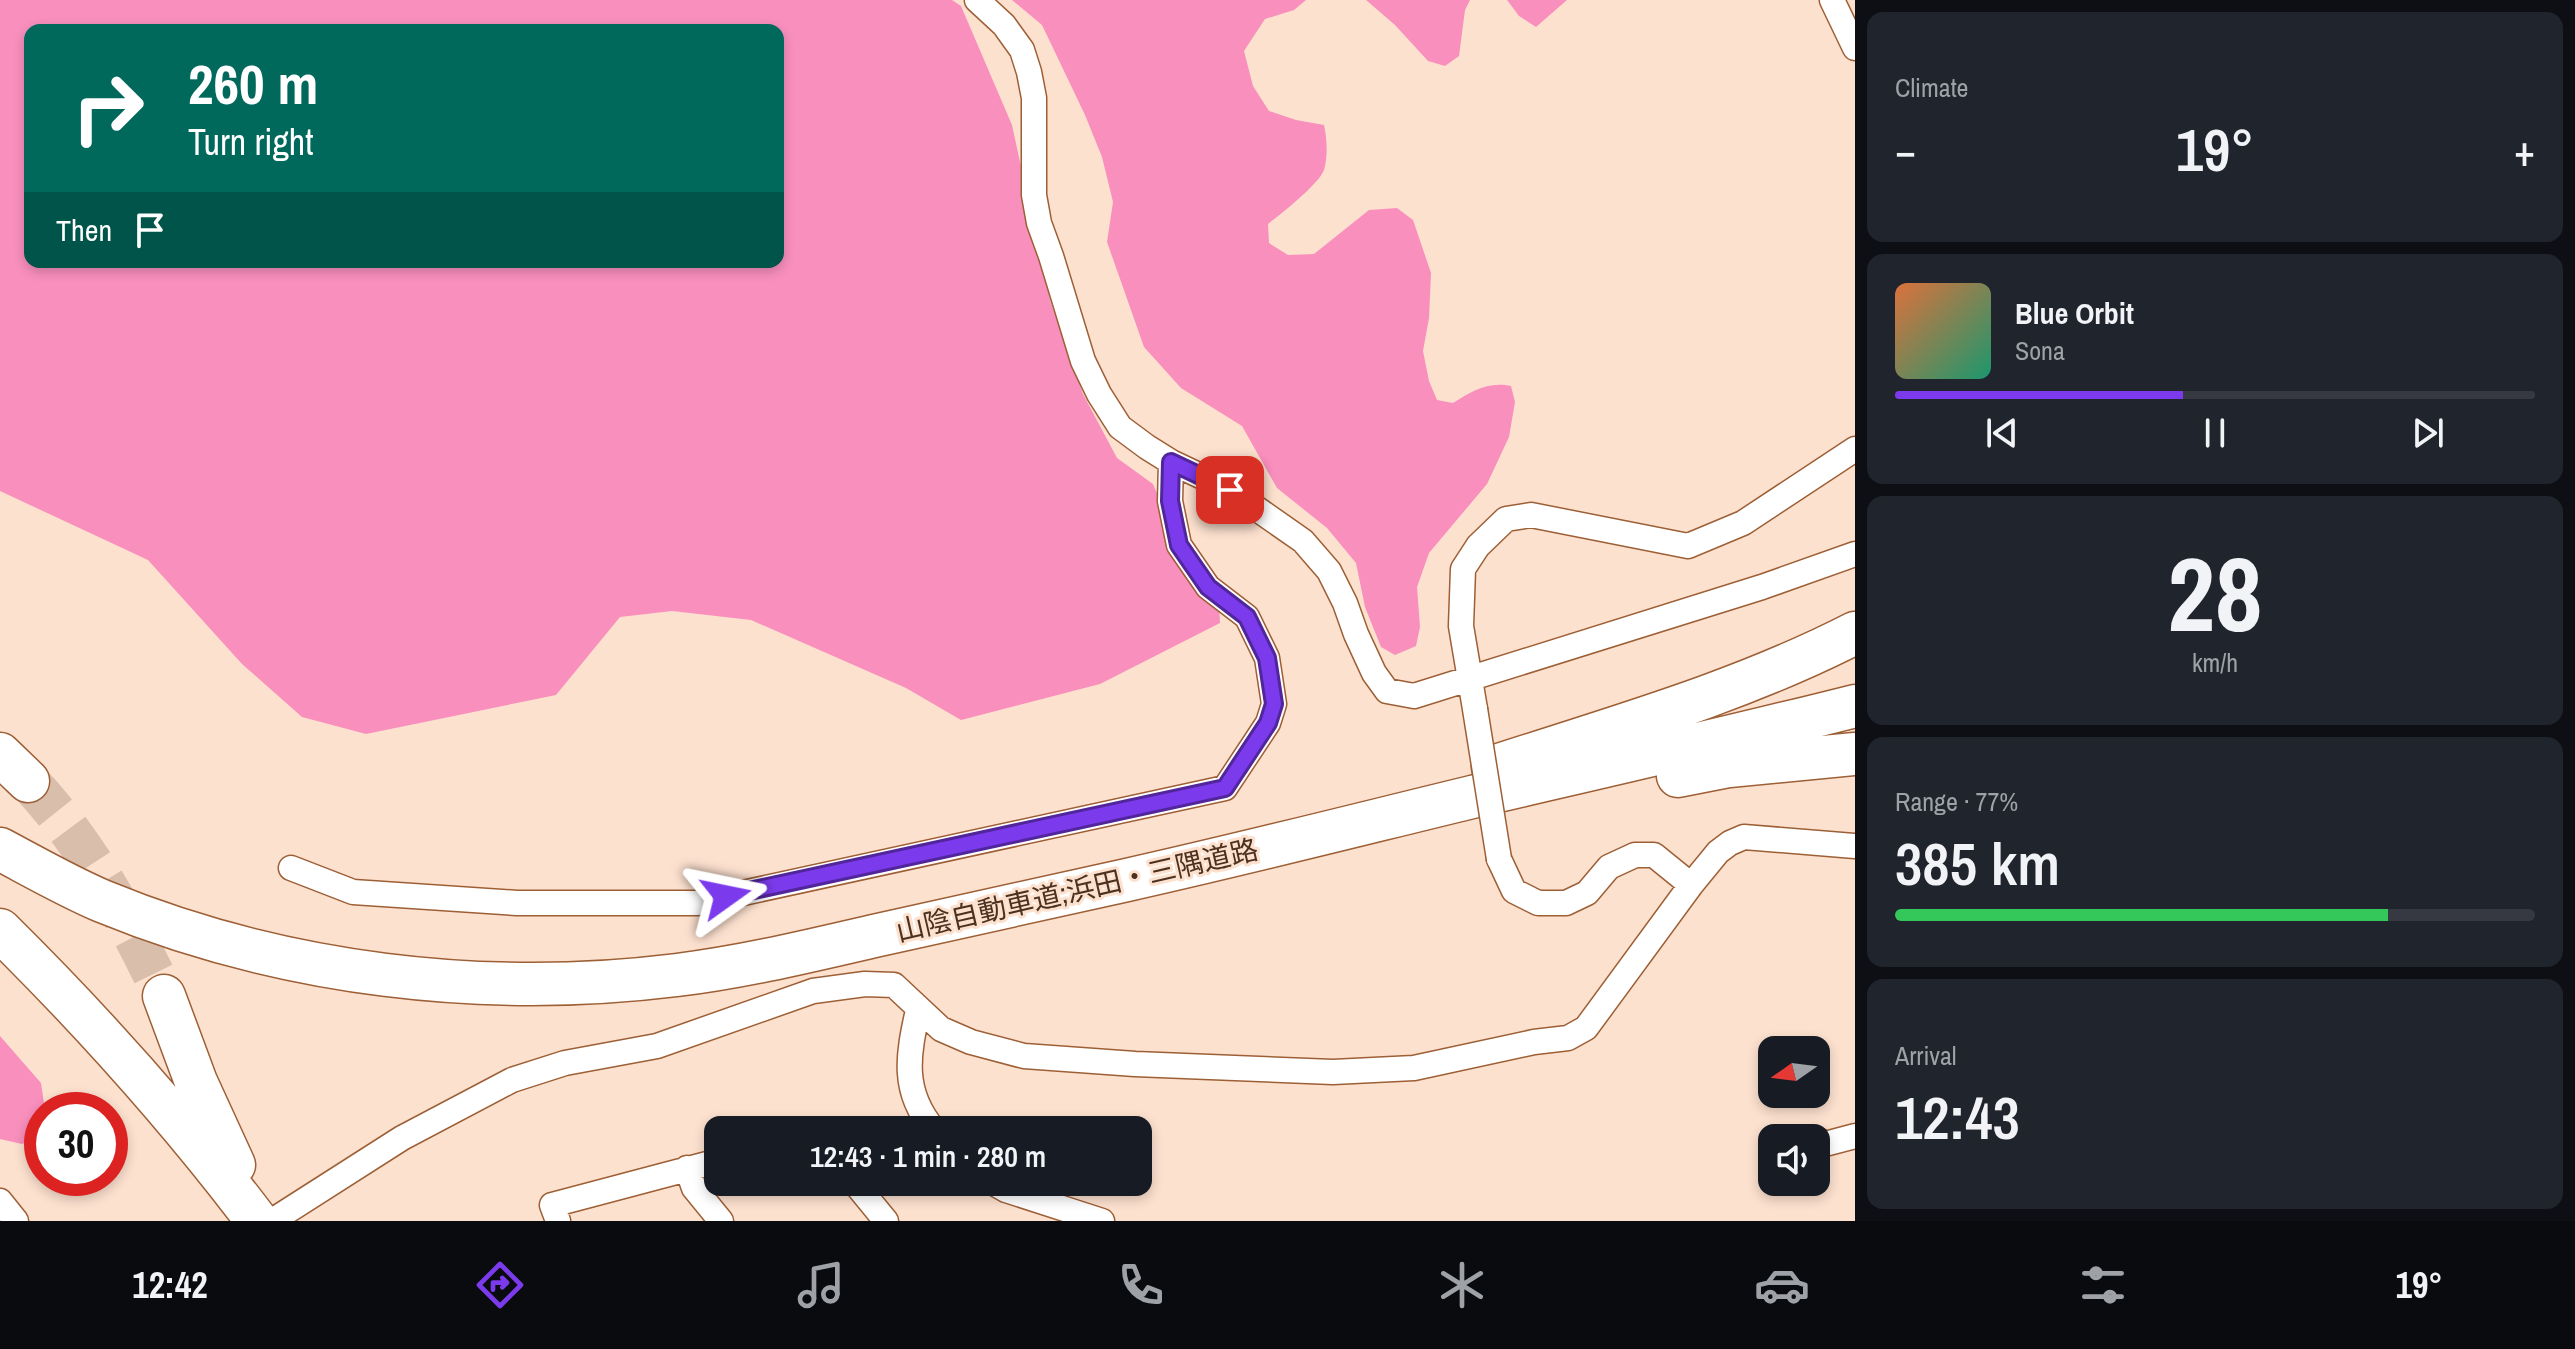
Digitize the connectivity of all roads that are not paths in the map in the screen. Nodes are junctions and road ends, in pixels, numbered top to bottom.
1 (977, 0) edge
2 (1832, 0) edge
3 (1855, 48) edge
4 (1855, 449) edge
5 (1171, 462) junction
6 (1855, 554) edge
7 (1855, 633) edge
8 (1470, 678) junction
9 (1855, 706) edge
10 (1855, 754) edge
11 (1476, 797) junction
12 (0, 821) edge
13 (1855, 846) edge
14 (23, 853) edge
15 (291, 868) dead end
16 (1176, 869) junction
17 (1691, 885) junction
18 (0, 930) edge
19 (164, 996) tunnel mouth
20 (918, 1010) junction
21 (923, 1116) edge
22 (1855, 1136) edge
23 (1830, 1143) edge
24 (704, 1164) edge
25 (687, 1168) junction
26 (865, 1196) edge
27 (1025, 1196) edge
28 (0, 1201) edge
29 (16, 1221) edge
30 (257, 1221) edge
31 (270, 1221) edge
32 (558, 1221) edge
33 (721, 1221) edge
34 (886, 1221) edge
35 (1102, 1221) edge

1 - 5 street
2 - 3 street
4 - 8 street
5 - 8 street
5 - 15 street
6 - 8 street
7 - 16 highway
8 - 17 street, bridge
9 - 11 highway, 山陰自動車道;浜田・三隅道路
10 - 11 highway
11 - 16 highway, 山陰自動車道;浜田・三隅道路
12 - 14 highway, 山陰自動車道;浜田・三隅道路
13 - 17 street
14 - 16 highway, 山陰自動車道;浜田・三隅道路
17 - 20 street
18 - 30 highway
19 - 31 highway
20 - 21 street
20 - 31 street
22 - 23 street
24 - 25 street
25 - 32 street
25 - 33 street
26 - 34 street
27 - 35 street
28 - 29 street

